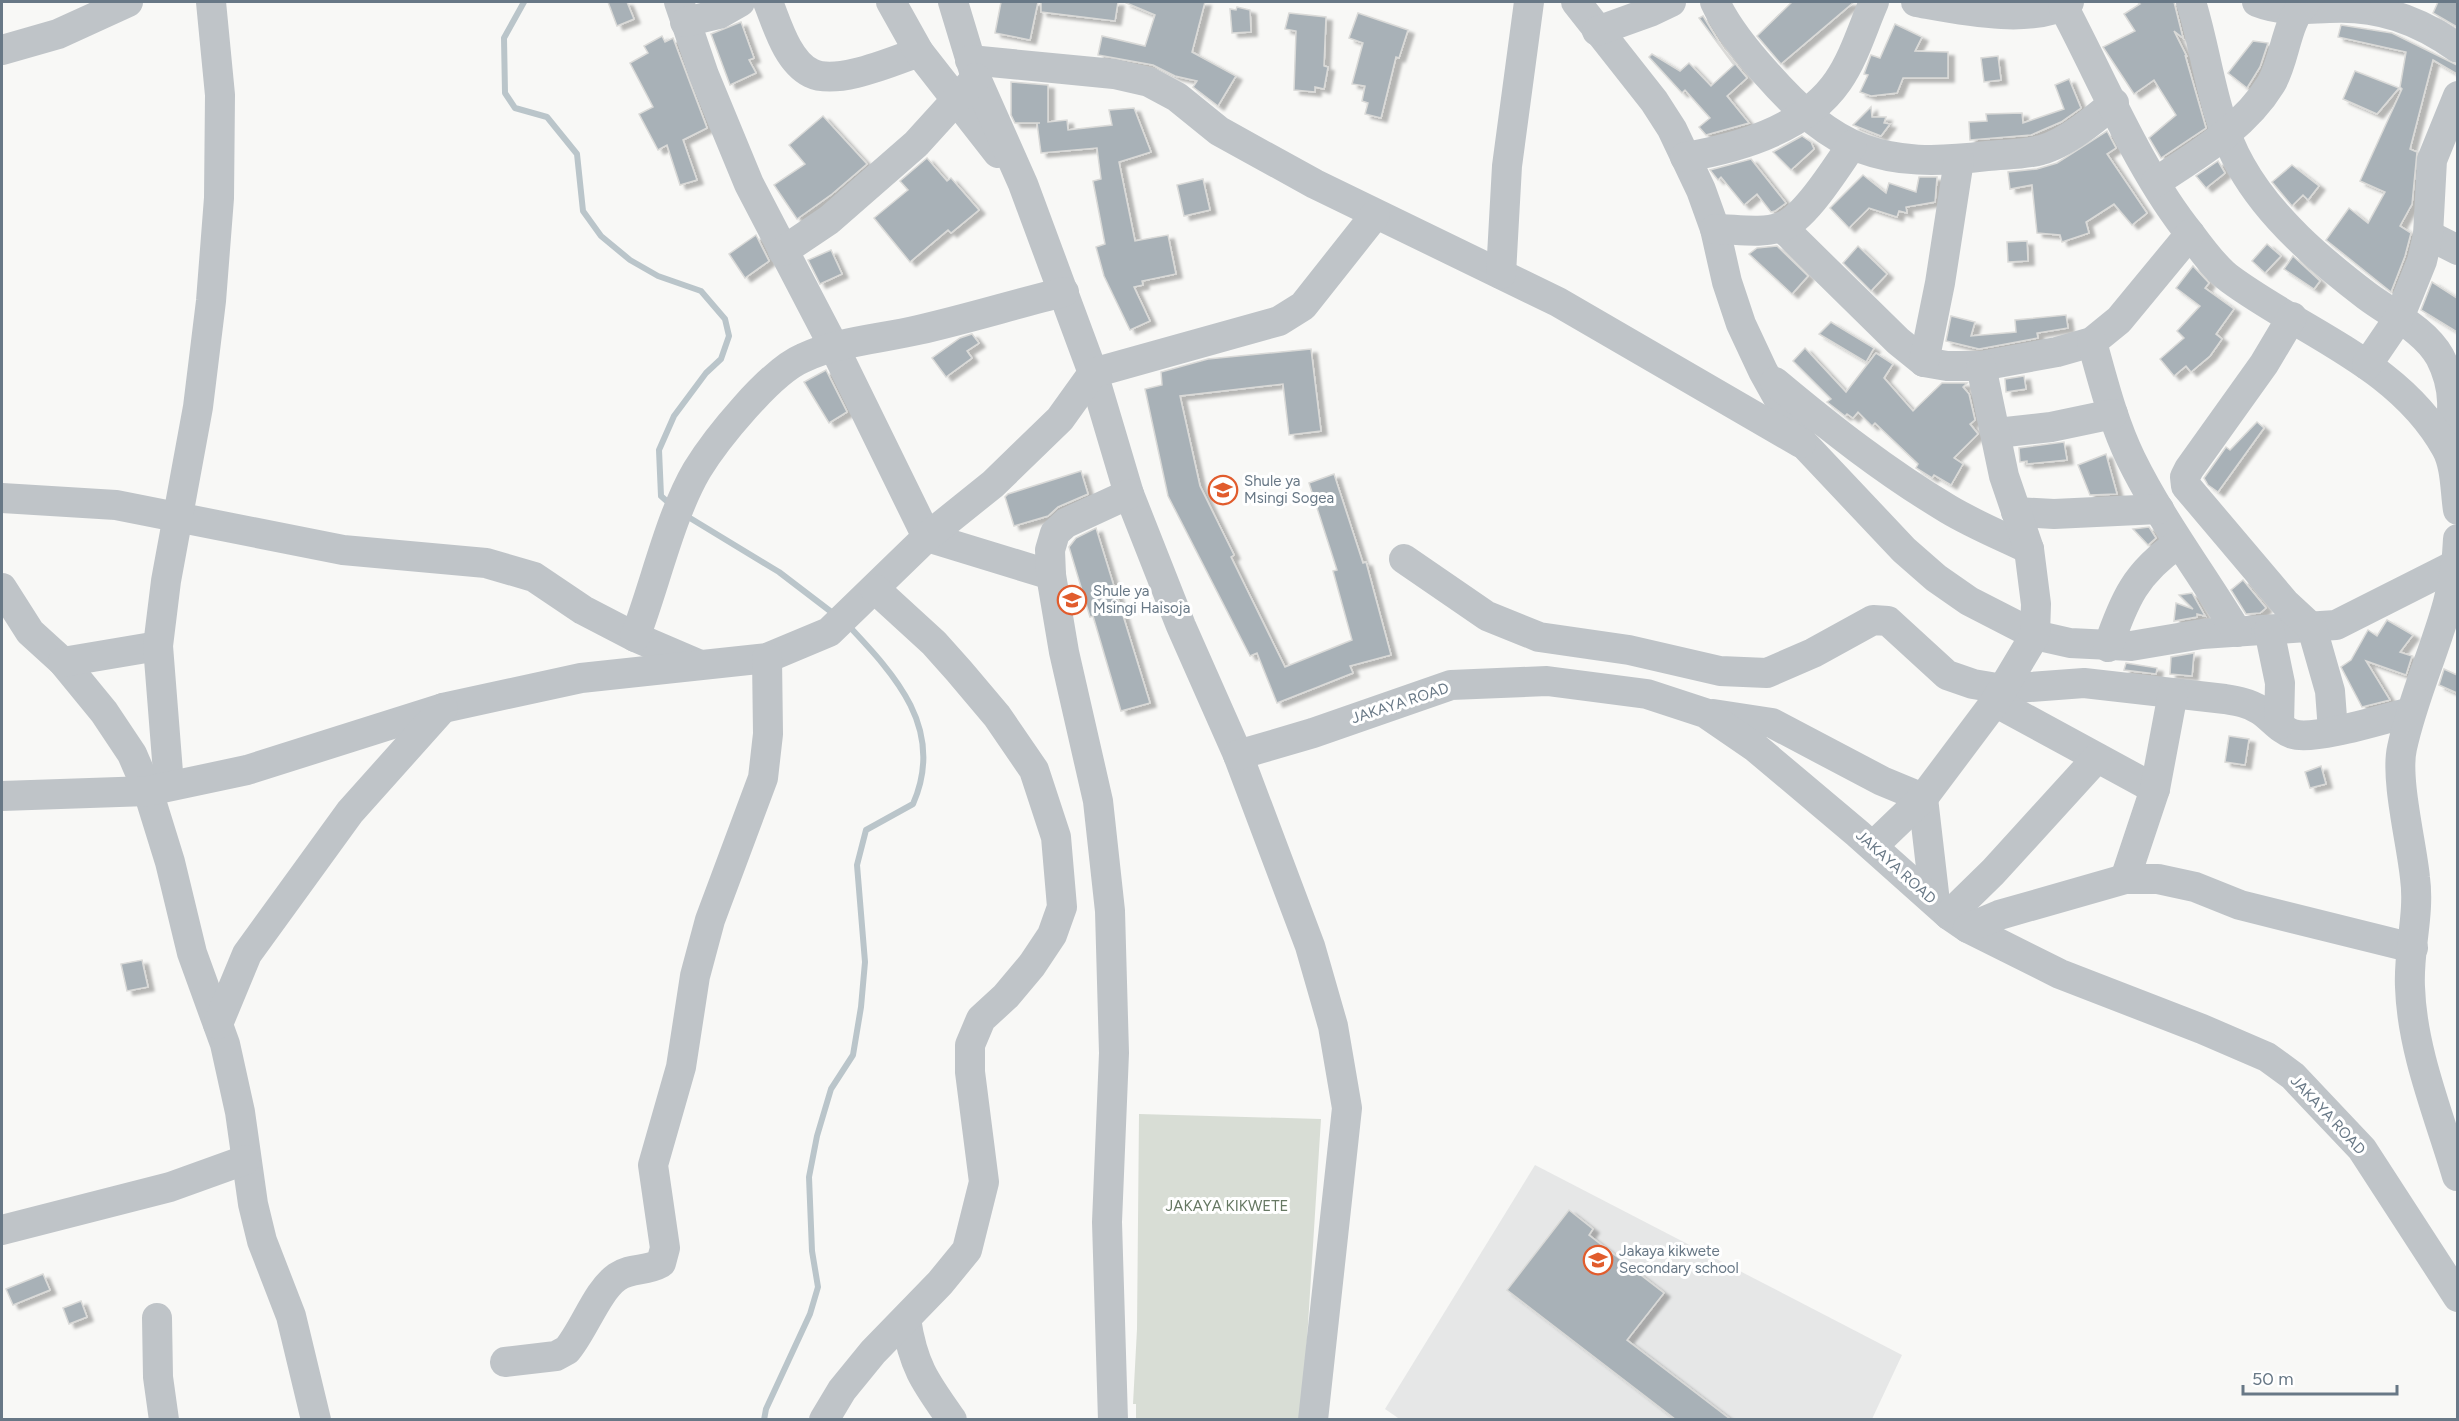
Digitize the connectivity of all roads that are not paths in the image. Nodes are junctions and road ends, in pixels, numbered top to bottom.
1 (128, 2) edge
2 (211, 2) edge
3 (740, 2) edge
4 (768, 2) edge
5 (891, 2) edge
6 (953, 2) edge
7 (1529, 2) edge
8 (1576, 2) edge
9 (1714, 2) edge
10 (1874, 2) edge
11 (1916, 2) edge
12 (2191, 2) edge
13 (2257, 2) edge
14 (2066, 4) edge
15 (1655, 5) edge
16 (1955, 5) edge
17 (2301, 6) edge
18 (682, 12) edge
19 (1597, 31) junction
20 (2457, 48) edge
21 (2, 50) edge
22 (919, 52) junction
23 (973, 69) junction
24 (2457, 96) edge
25 (954, 99) junction
26 (2114, 103) junction
27 (1807, 114) junction
28 (2227, 134) junction
29 (1852, 146) junction
30 (1685, 157) junction
31 (1959, 160) junction
32 (2156, 182) junction
33 (1023, 184) junction
34 (1375, 215) junction
35 (1782, 227) junction
36 (1715, 229) junction
37 (2190, 234) junction
38 (2428, 235) junction
39 (2457, 250) edge
40 (783, 251) junction
41 (1501, 274) junction
42 (1064, 292) junction
43 (2292, 317) junction
44 (2399, 318) junction
45 (2092, 342) junction
46 (834, 346) junction
47 (1924, 362) junction
48 (2367, 365) junction
49 (1981, 366) junction
50 (1763, 371) junction
51 (1093, 373) junction
52 (2113, 414) junction
53 (1997, 434) junction
54 (1803, 444) junction
55 (2452, 459) edge
56 (1129, 494) junction
57 (2, 498) edge
58 (2159, 509) junction
59 (2457, 510) edge
60 (2016, 512) junction
61 (178, 516) junction
62 (927, 537) junction
63 (2457, 539) edge
64 (2178, 544) junction
65 (2030, 549) junction
66 (1404, 559) dead end
67 (2457, 564) edge
68 (1051, 575) junction
69 (2, 588) edge
70 (875, 589) junction
71 (2312, 628) junction
72 (2269, 630) junction
73 (2237, 632) junction
74 (2034, 634) junction
75 (635, 637) junction
76 (158, 646) junction
77 (2108, 646) junction
78 (767, 658) junction
79 (63, 662) junction
80 (700, 665) junction
81 (2173, 693) junction
82 (1999, 696) junction
83 (443, 708) junction
84 (2411, 712) junction
85 (1705, 713) junction
86 (2371, 721) junction
87 (2279, 725) junction
88 (2333, 732) junction
89 (2401, 751) junction
90 (1238, 755) junction
91 (2097, 758) junction
92 (159, 788) junction
93 (2155, 789) junction
94 (2, 796) edge
95 (1923, 798) junction
96 (1873, 846) junction
97 (2125, 879) junction
98 (1951, 915) junction
99 (2413, 948) junction
100 (218, 1024) junction
101 (245, 1160) junction
102 (2457, 1176) edge
103 (2, 1230) edge
104 (2457, 1297) edge
105 (157, 1318) dead end
106 (906, 1319) junction
107 (505, 1362) dead end
108 (164, 1419) edge
109 (316, 1419) edge
110 (824, 1419) edge
111 (952, 1419) edge
112 (1113, 1419) edge
113 (1313, 1419) edge

1 - 21 street
2 - 61 street
3 - 18 street
4 - 22 street
5 - 22 street
6 - 23 street
7 - 41 street
8 - 19 street
9 - 27 street
10 - 27 street
11 - 16 street
12 - 28 street
13 - 17 street
14 - 16 street
14 - 26 street
15 - 19 street
17 - 20 street
17 - 28 street
18 - 40 street
19 - 30 street
22 - 25 street
23 - 25 street
23 - 33 street
23 - 34 street
24 - 38 street
25 - 33 street
25 - 40 street
26 - 31 street
26 - 32 street
27 - 29 street
27 - 30 street
28 - 32 street
28 - 44 street
29 - 31 street
29 - 35 street
30 - 36 street
31 - 47 street
32 - 37 street
33 - 42 street
34 - 41 street
34 - 51 street
35 - 36 street
35 - 47 street
36 - 50 street
37 - 43 street
37 - 45 street
38 - 39 street
38 - 44 street
40 - 46 street
41 - 54 street
42 - 46 street
42 - 51 street
43 - 48 street
43 - 71 street
44 - 48 street
44 - 55 street
45 - 49 street
45 - 52 street
46 - 62 street
46 - 75 street
47 - 49 street
48 - 55 street
49 - 53 street
50 - 54 street
50 - 65 street
51 - 56 street
51 - 62 street
52 - 53 street
52 - 58 street
53 - 60 street
54 - 74 street
55 - 59 street
56 - 68 street
56 - 90 street
57 - 61 street
58 - 60 street
58 - 64 street
60 - 65 street
61 - 75 street
61 - 76 street
62 - 68 street
62 - 70 street
63 - 67 street
64 - 73 street
64 - 77 street
65 - 74 street
66 - 82 street
67 - 71 street
67 - 84 street
68 - 112 street
69 - 79 street
70 - 78 street
70 - 106 street
71 - 72 street
71 - 88 street
72 - 73 street
72 - 87 street
73 - 77 street
74 - 77 street
74 - 82 street
75 - 80 street
76 - 79 street
76 - 92 street
78 - 80 street
78 - 107 street
79 - 92 street
80 - 83 street
81 - 82 street
81 - 87 street
81 - 93 street
82 - 91 street
82 - 95 street
83 - 92 street
83 - 100 street
84 - 86 street
84 - 89 street
85 - 90 street, JAKAYA ROAD
85 - 95 street
85 - 96 street, JAKAYA ROAD
86 - 88 street
86 - 89 street
87 - 88 street
89 - 99 street
90 - 113 street
91 - 93 street
91 - 98 street
92 - 94 street
92 - 100 street
93 - 97 street
95 - 96 street
95 - 98 street
96 - 98 street, JAKAYA ROAD
97 - 98 street
97 - 99 street
98 - 104 street, JAKAYA ROAD
99 - 102 street
100 - 101 street
101 - 103 street
101 - 109 street
105 - 108 street
106 - 110 street
106 - 111 street

